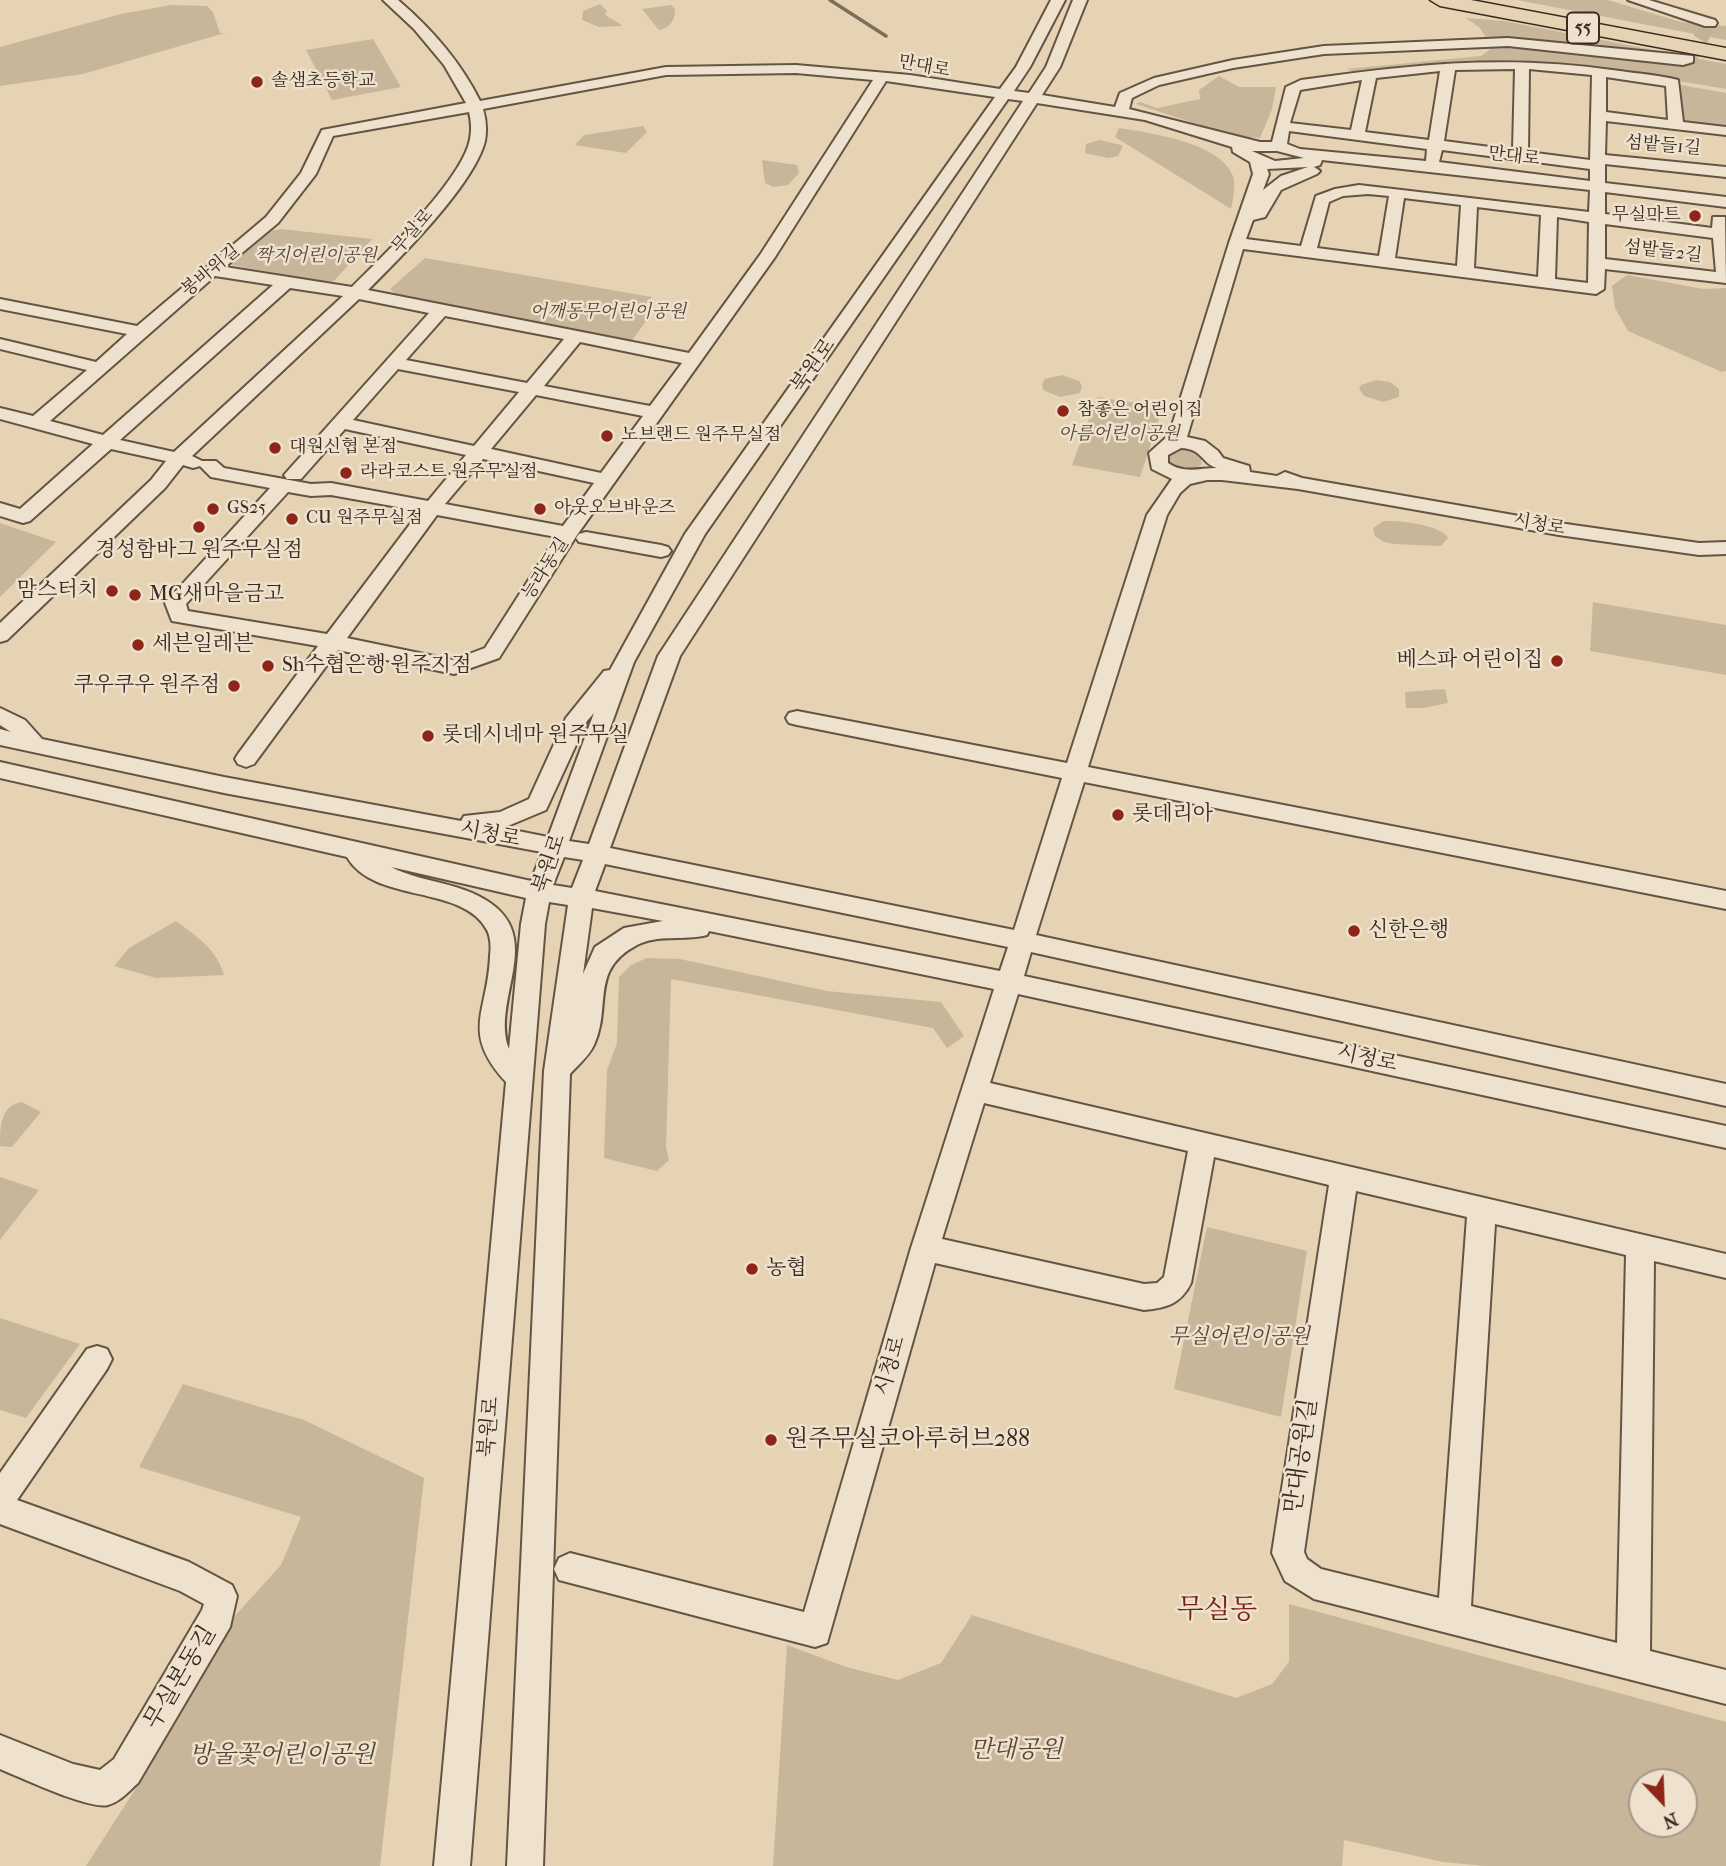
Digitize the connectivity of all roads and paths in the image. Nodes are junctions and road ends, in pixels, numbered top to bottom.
1 (390, 0) edge
2 (1058, 0) edge
3 (1080, 0) edge
4 (1440, 0) edge
5 (1479, 0) edge
6 (1635, 0) edge
7 (1710, 23) dead end
8 (1726, 47) edge
9 (1726, 54) edge
10 (1688, 59) dead end
11 (1522, 65) junction
12 (1023, 67) junction
13 (1053, 67) junction
14 (1448, 67) junction
15 (1599, 73) junction
16 (1370, 75) junction
17 (881, 78) junction
18 (931, 86) junction
19 (1001, 97) junction
20 (474, 105) junction
21 (1031, 109) junction
22 (1111, 112) junction
23 (1051, 116) dead end
24 (1598, 116) junction
25 (1676, 125) junction
26 (1282, 126) junction
27 (1174, 130) junction
28 (1726, 131) edge
29 (1357, 135) junction
30 (1436, 145) junction
31 (1279, 146) junction
32 (966, 149) junction
33 (1257, 154) junction
34 (1520, 156) junction
35 (1293, 160) junction
36 (1597, 162) junction
37 (1378, 166) junction
38 (1432, 166) junction
39 (1726, 172) edge
40 (1597, 189) junction
41 (1397, 192) junction
42 (1469, 202) junction
43 (1726, 202) edge
44 (1549, 212) junction
45 (1252, 214) junction
46 (1598, 218) junction
47 (1722, 220) edge
48 (1243, 244) junction
49 (1308, 252) junction
50 (1386, 262) junction
51 (1597, 263) junction
52 (211, 270) junction
53 (1465, 274) junction
54 (1724, 278) edge
55 (286, 282) junction
56 (1546, 284) junction
57 (356, 293) junction
58 (0, 304) edge
59 (441, 310) junction
60 (142, 332) junction
61 (576, 337) junction
62 (0, 344) edge
63 (695, 360) junction
64 (395, 363) junction
65 (100, 368) junction
66 (528, 390) junction
67 (0, 413) edge
68 (656, 413) junction
69 (341, 422) junction
70 (37, 423) junction
71 (106, 442) junction
72 (1169, 445) junction
73 (1197, 445) junction
74 (479, 453) junction
75 (178, 459) junction
76 (1164, 470) junction
77 (1203, 471) junction
78 (289, 480) junction
79 (607, 480) junction
80 (432, 508) junction
81 (0, 509) edge
82 (1157, 515) junction
83 (577, 536) junction
84 (1726, 548) edge
85 (1699, 550) junction
86 (661, 551) dead end
87 (1726, 560) edge
88 (32, 603) junction
89 (0, 612) edge
90 (0, 635) edge
91 (332, 642) junction
92 (0, 652) edge
93 (623, 662) junction
94 (0, 715) edge
95 (797, 718) dead end
96 (0, 737) edge
97 (36, 745) junction
98 (246, 759) dead end
99 (1076, 771) junction
100 (5, 774) edge
101 (372, 813) junction
102 (347, 848) junction
103 (555, 848) junction
104 (594, 854) junction
105 (539, 891) junction
106 (581, 897) junction
107 (1726, 900) edge
108 (741, 928) junction
109 (1021, 942) junction
110 (1008, 982) junction
111 (557, 1071) junction
112 (520, 1079) junction
113 (974, 1090) junction
114 (1726, 1095) edge
115 (1726, 1137) edge
116 (1203, 1144) junction
117 (1344, 1176) junction
118 (1482, 1209) junction
119 (1640, 1246) junction
120 (925, 1248) junction
121 (1726, 1266) edge
122 (97, 1359) dead end
123 (0, 1499) edge
124 (0, 1508) edge
125 (570, 1569) dead end
126 (1454, 1618) junction
127 (1633, 1664) junction
128 (1726, 1687) edge
129 (0, 1752) edge
130 (452, 1866) edge
131 (525, 1866) edge

1 - 20 street, 무실로
2 - 12 street, 북원로
3 - 13 street, 북원로
4 - 9 highway, 55
5 - 8 highway, 55
6 - 7 street
10 - 22 street
11 - 14 street
11 - 15 street
11 - 34 street
12 - 18 street
12 - 19 street, 북원로
13 - 21 street, 북원로
13 - 22 street
14 - 16 street
14 - 30 street
15 - 24 street, 섬밭들1길
15 - 25 street
16 - 26 street
16 - 29 street
17 - 18 street, 만대로
17 - 20 street, 만대로
17 - 63 street, 능라동길
18 - 19 street, 만대로
18 - 32 street
19 - 21 street, 만대로
19 - 32 street, 북원로
20 - 52 street, 봉바위길
20 - 57 street, 무실로
21 - 22 street, 만대로
21 - 104 street, 북원로
22 - 23 street
22 - 27 street, 만대로
22 - 33 street, 만대로
24 - 25 street, 섬밭들1길
24 - 36 street, 섬밭들1길
25 - 28 street, 섬밭들1길
26 - 29 street, 섬밭들1길
26 - 31 street
27 - 33 street, 만대로
27 - 45 street
29 - 30 street, 섬밭들1길
30 - 34 street, 섬밭들1길
30 - 38 street
31 - 33 street, 만대로
31 - 35 street, 만대로
32 - 93 street, 북원로
33 - 35 street, 만대로
33 - 45 street
34 - 36 street, 섬밭들1길
35 - 37 street
35 - 38 street, 만대로
35 - 45 street
36 - 39 street, 섬밭들1길
36 - 40 street, 섬밭들2길
37 - 40 street
37 - 45 street
38 - 40 street, 만대로
40 - 43 street, 만대로
40 - 46 street, 섬밭들2길
40 - 47 street
41 - 42 street
41 - 49 street
41 - 50 street
42 - 44 street
42 - 53 street
44 - 46 street
44 - 56 street
45 - 48 street
46 - 47 street, 섬밭들2길
46 - 51 street, 섬밭들2길
47 - 54 street
48 - 49 street, 섬밭들2길
48 - 72 street
48 - 73 street
49 - 50 street, 섬밭들2길
50 - 53 street, 섬밭들2길
51 - 54 street, 섬밭들2길
51 - 56 street, 섬밭들2길
52 - 55 street
52 - 60 street, 봉바위길
53 - 56 street, 섬밭들2길
55 - 57 street
55 - 71 street
57 - 59 street
57 - 75 street, 무실로
58 - 60 street
59 - 61 street
59 - 64 street, 능라동길
60 - 65 street, 봉바위길
61 - 63 street
61 - 66 street
62 - 65 street
63 - 68 street, 능라동길
64 - 66 street
64 - 69 street, 능라동길
65 - 70 street, 봉바위길
66 - 68 street
66 - 74 street
67 - 70 street
68 - 79 street, 능라동길
69 - 74 street
69 - 78 street, 능라동길
70 - 71 street
71 - 75 street
71 - 81 street
72 - 73 street
72 - 76 street
73 - 77 street
74 - 79 street
74 - 80 street
75 - 78 street
75 - 88 street, 무실로
75 - 89 street, 무실로
76 - 77 street, 시청로
76 - 82 street
77 - 82 street
77 - 85 street, 시청로
78 - 80 street
78 - 91 street, 능라동길
79 - 83 street, 능라동길
80 - 83 street
80 - 91 street
82 - 99 street
83 - 86 street
83 - 91 street, 능라동길
84 - 85 street
85 - 87 street
88 - 90 street, 무실로
88 - 92 street
91 - 98 street
93 - 101 street
93 - 103 street, 북원로
94 - 97 street
95 - 99 street
96 - 97 street, 시청로
97 - 101 street, 시청로
99 - 107 street
99 - 109 street
100 - 102 street, 시청로
101 - 103 street, 시청로
102 - 105 street, 시청로
102 - 112 street
103 - 104 street, 시청로
103 - 105 street, 북원로
104 - 106 street, 북원로
104 - 109 street, 시청로
105 - 106 street, 시청로
105 - 112 street, 북원로
106 - 108 street, 시청로
106 - 111 street, 북원로
108 - 110 street, 시청로
108 - 111 street
109 - 110 street
109 - 114 street, 시청로
110 - 113 street, 시청로
110 - 115 street, 시청로
111 - 131 street, 북원로
112 - 130 street, 북원로
113 - 116 street
113 - 120 street, 시청로
116 - 117 street
116 - 120 street
117 - 118 street
117 - 126 street, 만대공원길
118 - 119 street
118 - 126 street
119 - 121 street
119 - 127 street
120 - 125 street, 시청로
122 - 123 street
124 - 129 street, 무실본동길
126 - 127 street, 만대공원길
127 - 128 street, 만대공원길

